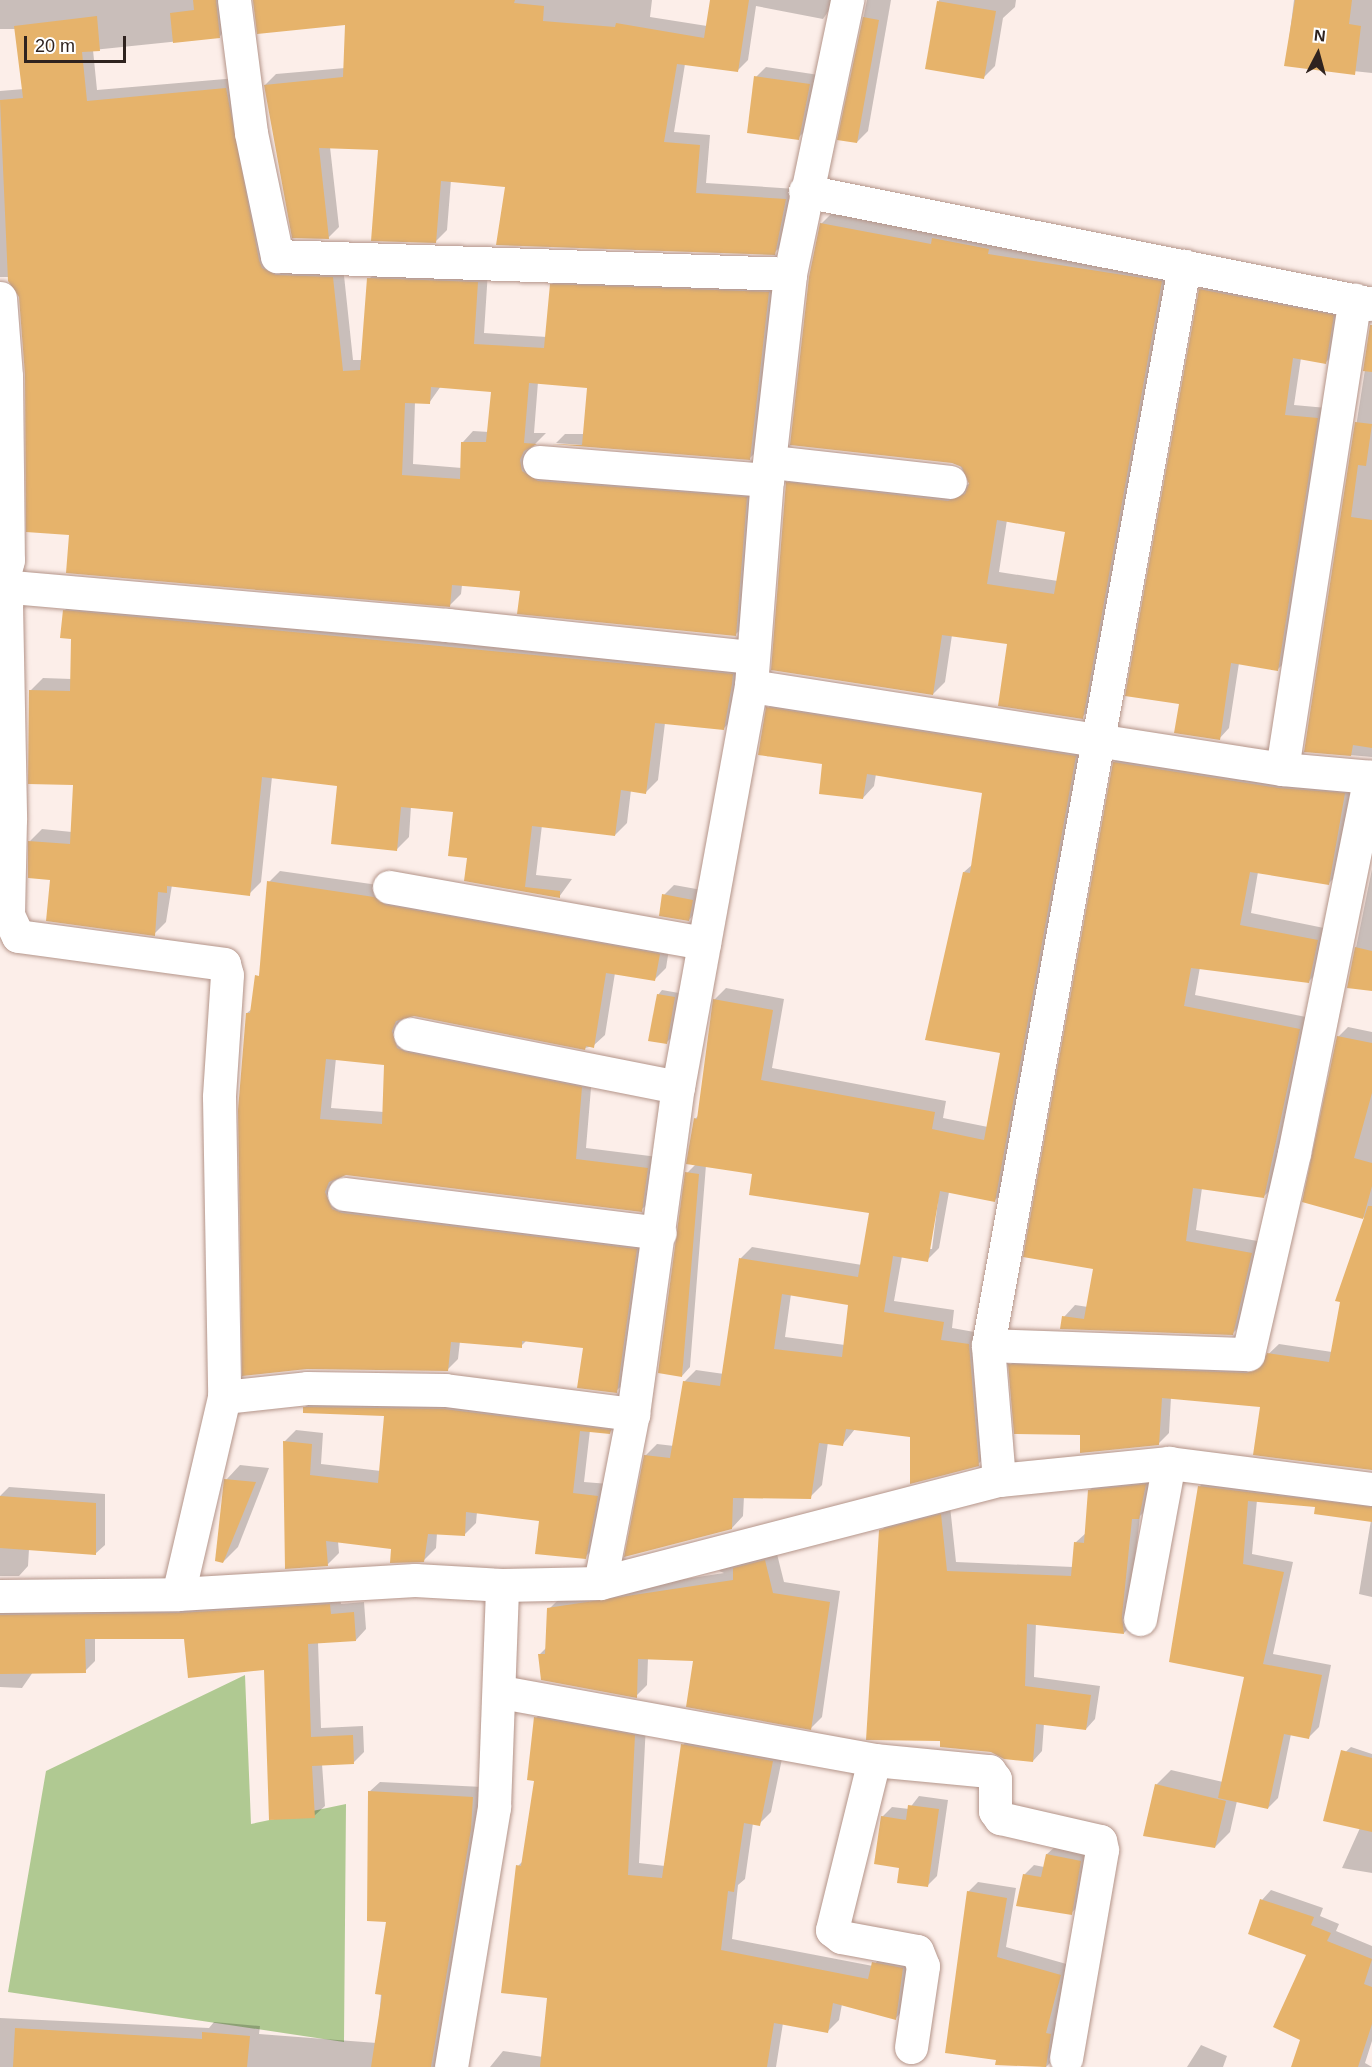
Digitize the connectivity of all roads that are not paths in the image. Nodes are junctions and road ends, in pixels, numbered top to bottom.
1 (234, 0) edge
2 (847, 0) edge
3 (805, 190) junction
4 (1184, 266) junction
5 (790, 274) junction
6 (0, 298) edge
7 (1364, 302) edge
8 (539, 462) dead end
9 (770, 471) junction
10 (950, 482) dead end
11 (3, 569) edge
12 (752, 672) junction
13 (1096, 738) junction
14 (1282, 769) junction
15 (1371, 777) edge
16 (389, 887) dead end
17 (704, 943) junction
18 (411, 1034) dead end
19 (678, 1088) junction
20 (344, 1194) dead end
21 (660, 1233) junction
22 (988, 1345) junction
23 (224, 1397) junction
24 (633, 1414) junction
25 (1169, 1463) junction
26 (999, 1480) junction
27 (1372, 1489) edge
28 (600, 1583) junction
29 (502, 1585) junction
30 (178, 1594) junction
31 (0, 1596) edge
32 (1140, 1619) dead end
33 (501, 1692) junction
34 (874, 1760) junction
35 (911, 2047) dead end
36 (1066, 2058) dead end
37 (451, 2067) edge

1 - 5 street
2 - 3 street
3 - 4 street
3 - 5 street
4 - 7 street
4 - 13 street
5 - 9 street
6 - 11 street
7 - 14 street
8 - 9 street
9 - 10 street
9 - 12 street
11 - 12 street
11 - 23 street
12 - 13 street
12 - 17 street
13 - 14 street
13 - 22 street
14 - 15 street
15 - 22 street
16 - 17 street
17 - 19 street
18 - 19 street
19 - 21 street
20 - 21 street
21 - 24 street
22 - 26 street
23 - 24 street
23 - 30 street
24 - 28 street
25 - 26 street
25 - 27 street
25 - 32 street
26 - 28 street
28 - 29 street
29 - 30 street
29 - 33 street
30 - 31 street
33 - 34 street
33 - 37 street
34 - 35 street
34 - 36 street

